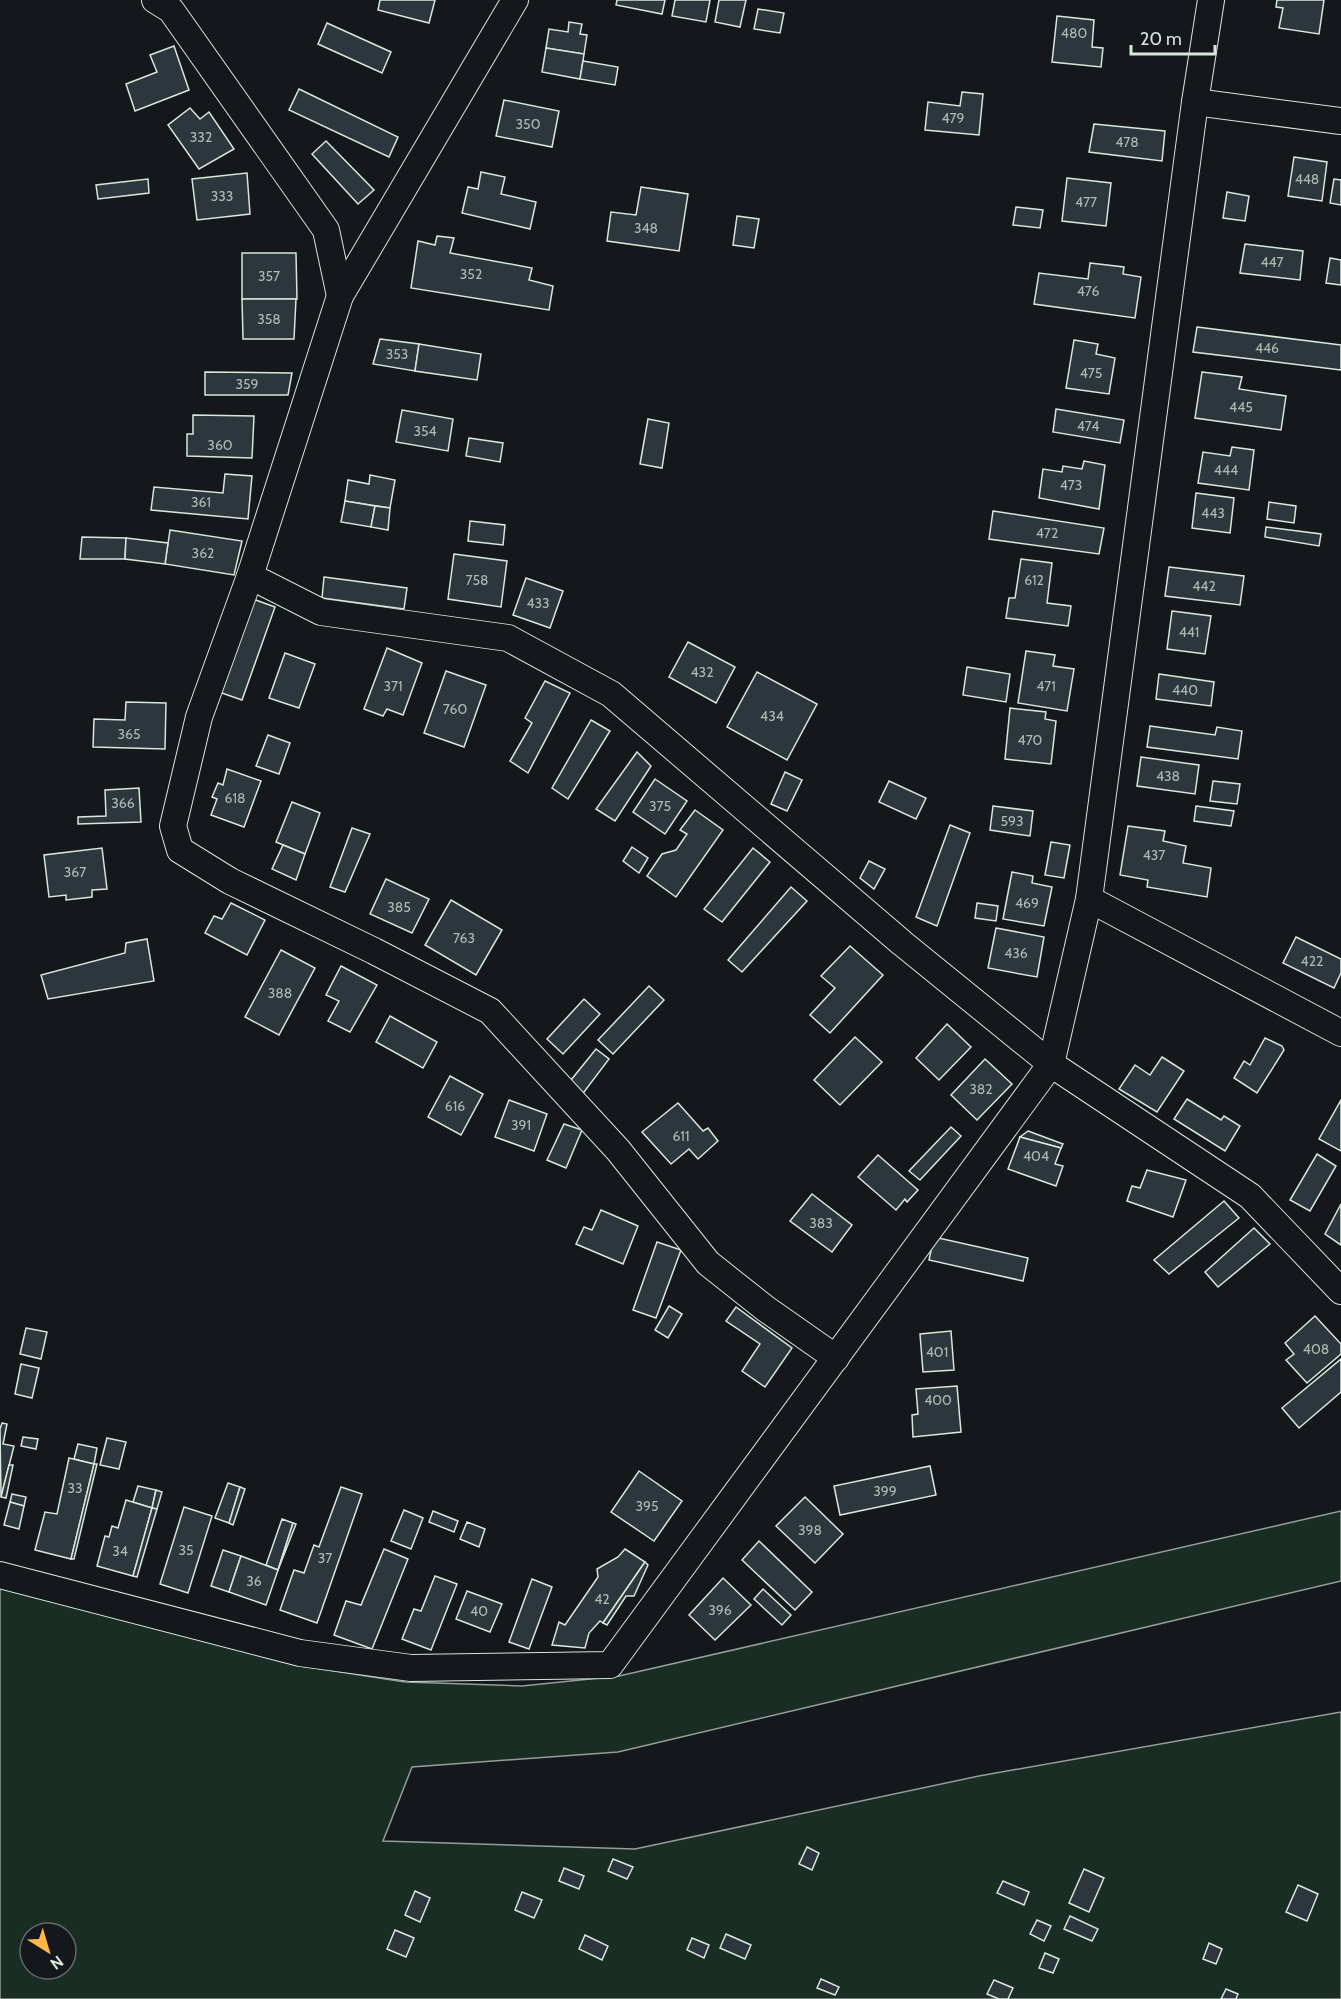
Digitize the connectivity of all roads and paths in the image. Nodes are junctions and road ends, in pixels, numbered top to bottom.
1 (154, 0) edge
2 (515, 0) edge
3 (1211, 0) edge
4 (1195, 102) junction
5 (1341, 121) edge
6 (340, 296) junction
7 (250, 576) junction
8 (1089, 899) junction
9 (1341, 1033) edge
10 (1051, 1064) junction
11 (1341, 1291) edge
12 (836, 1358) junction
13 (0, 1575) edge

1 - 6 street
2 - 6 street
3 - 4 street
4 - 5 street
4 - 8 street
6 - 7 street
7 - 10 street
7 - 12 street
8 - 9 street
8 - 10 street
10 - 11 street
10 - 12 street
12 - 13 street

